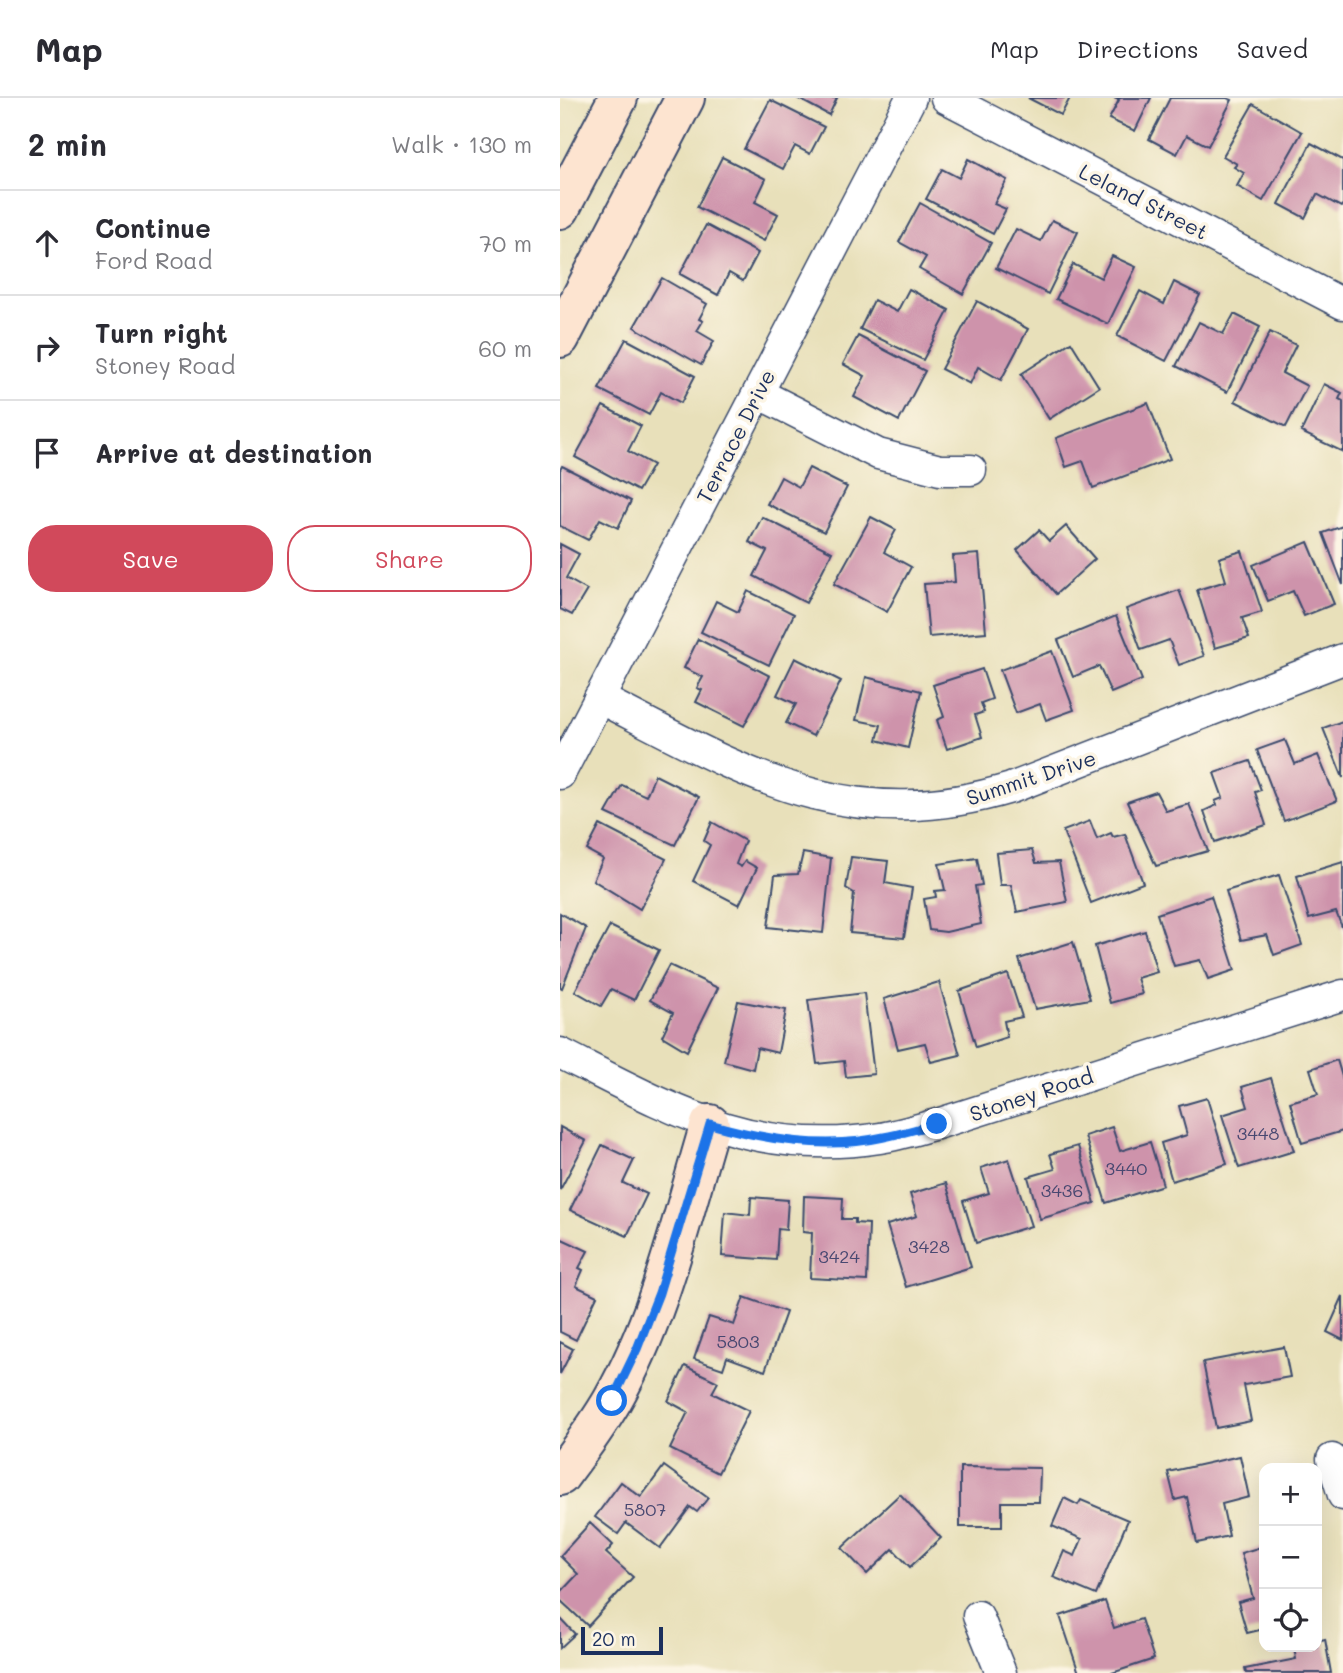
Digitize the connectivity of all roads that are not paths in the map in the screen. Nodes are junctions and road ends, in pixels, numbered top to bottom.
1 (618, 98) edge
2 (685, 98) edge
3 (911, 98) edge
4 (946, 98) edge
5 (560, 209) edge
6 (1343, 304) edge
7 (560, 338) edge
8 (758, 393) junction
9 (971, 470) dead end
10 (1343, 659) edge
11 (599, 698) junction
12 (560, 774) edge
13 (1343, 995) edge
14 (560, 1053) edge
15 (710, 1124) junction
16 (1332, 1459) dead end
17 (560, 1476) edge
18 (1343, 1495) edge
19 (978, 1616) dead end
20 (1001, 1673) edge

1 - 5 main road
2 - 7 main road
3 - 8 street, Terrace Drive
4 - 6 street, Leland Street
8 - 9 street
8 - 11 street, Terrace Drive
10 - 11 street, Summit Drive
11 - 12 street, Terrace Drive
13 - 15 street, Stoney Road
14 - 15 street, Stoney Road
15 - 17 main road
16 - 18 street
19 - 20 street

